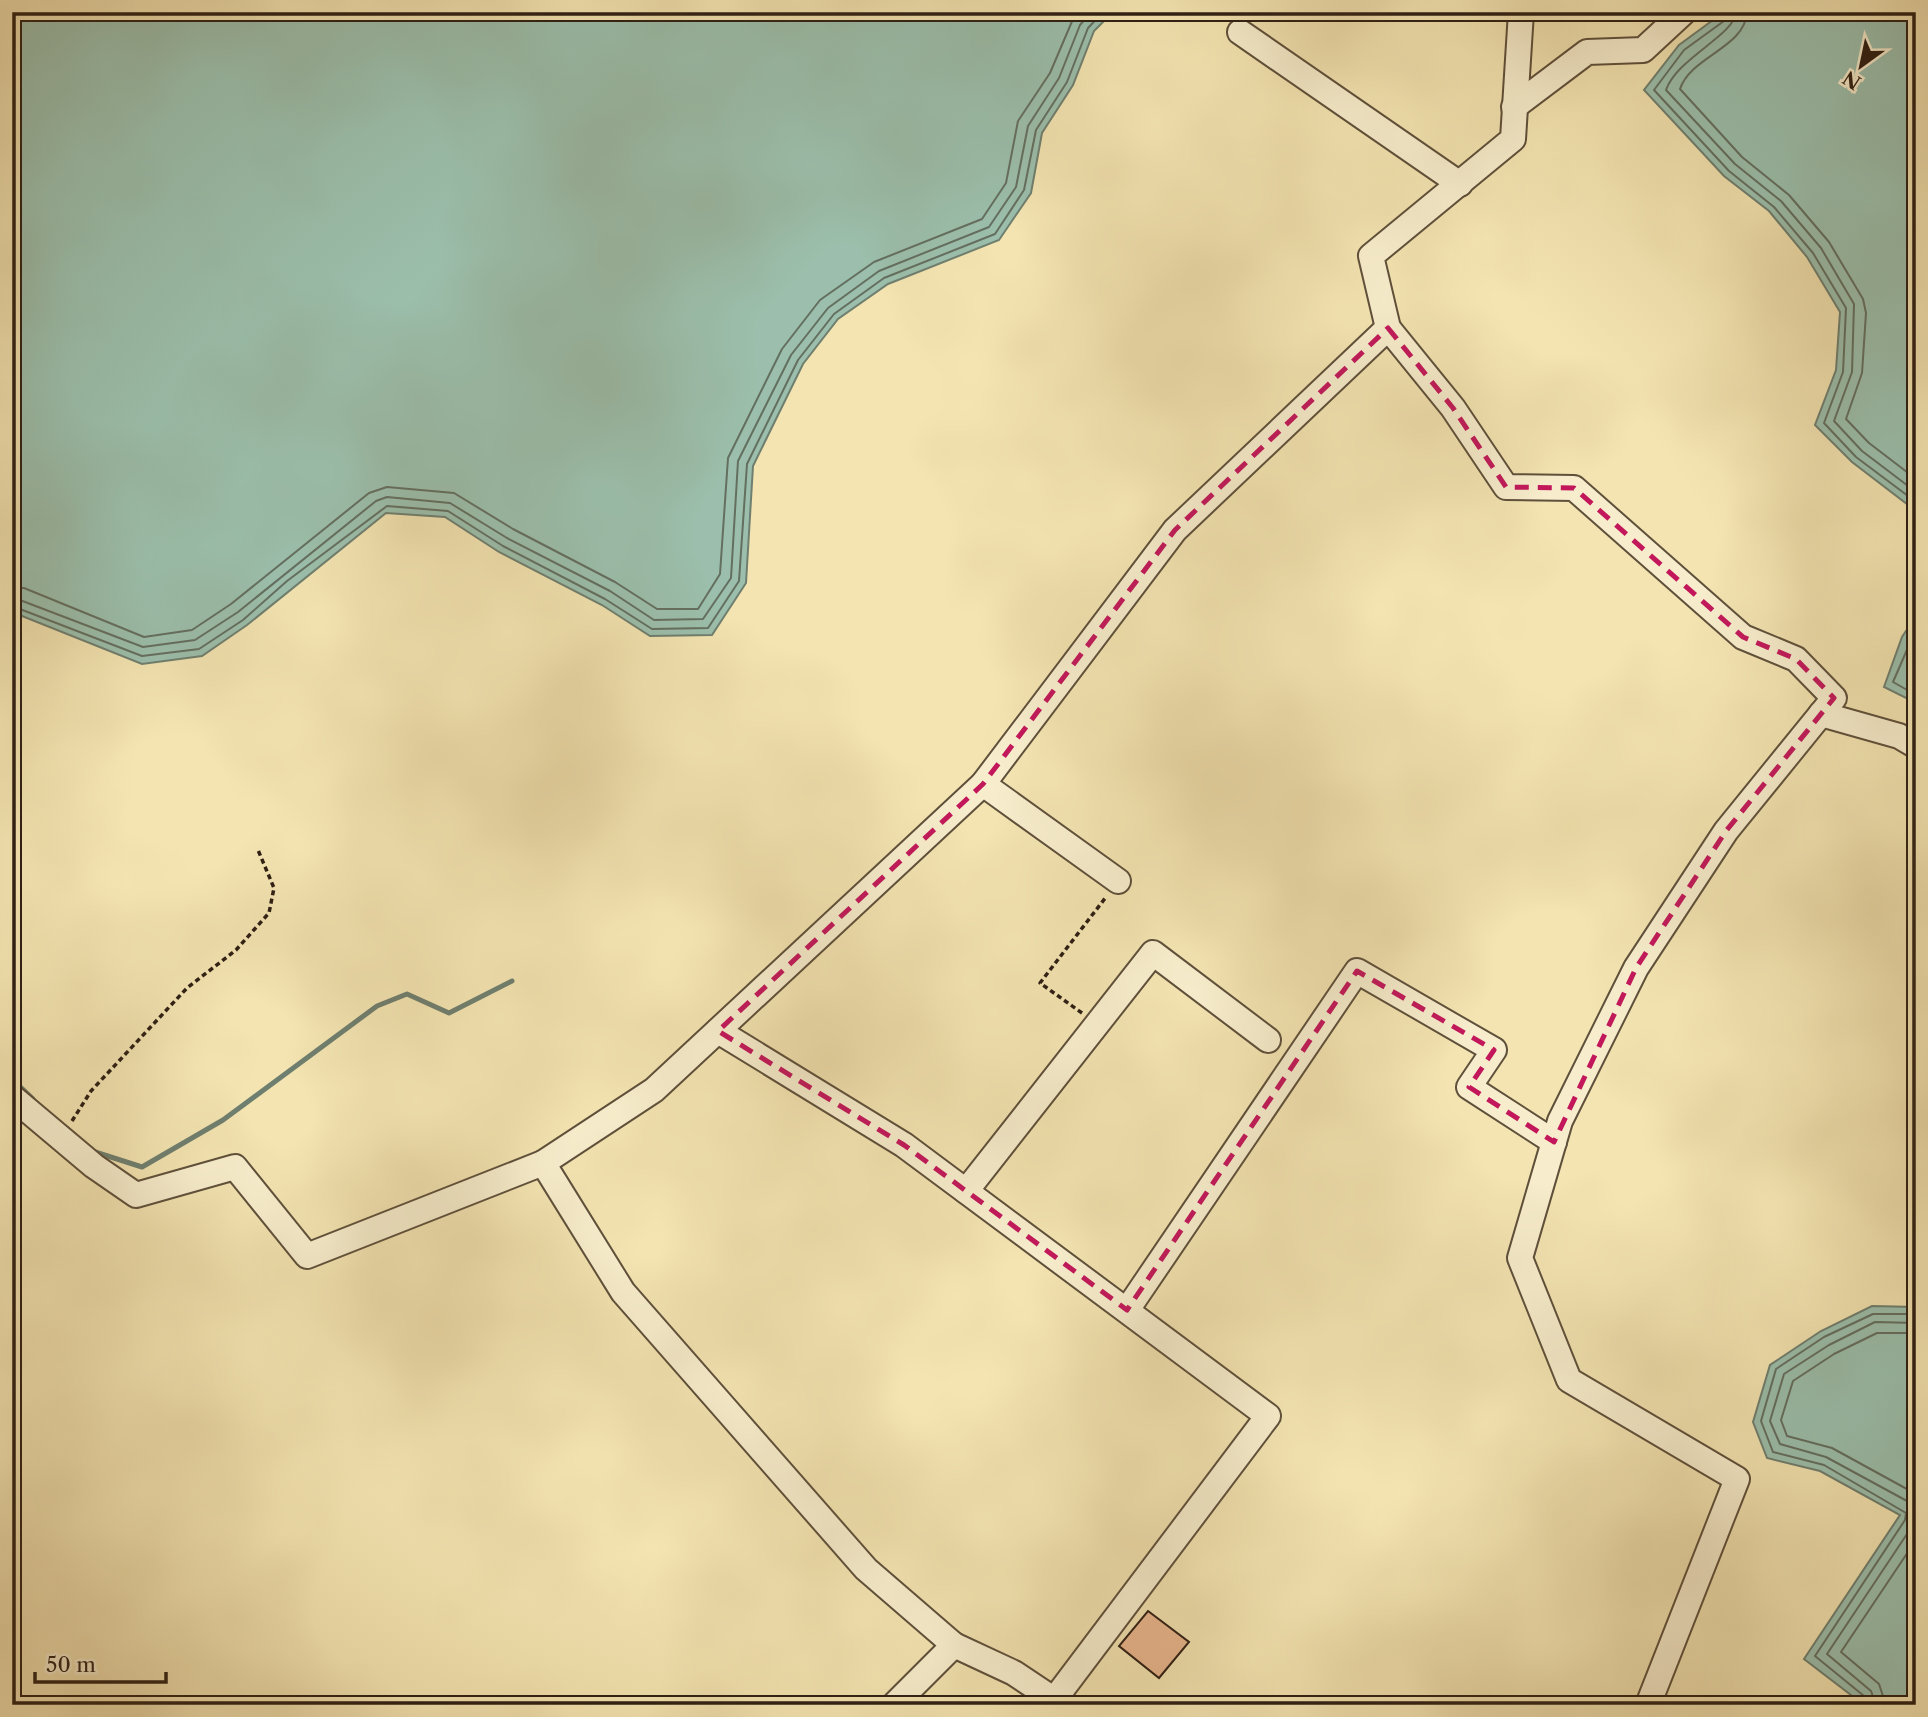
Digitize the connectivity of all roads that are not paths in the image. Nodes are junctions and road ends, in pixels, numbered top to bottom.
1 (1521, 12) edge
2 (1684, 12) edge
3 (1240, 32) dead end
4 (1514, 107) junction
5 (1460, 184) junction
6 (1388, 328) junction
7 (1821, 714) junction
8 (1916, 746) edge
9 (983, 784) junction
10 (1118, 881) road end
11 (718, 1031) junction
12 (1268, 1040) dead end
13 (12, 1097) edge
14 (1554, 1142) junction
15 (543, 1163) junction
16 (966, 1191) junction
17 (1127, 1310) junction
18 (954, 1645) junction
19 (1058, 1702) edge
20 (894, 1705) edge
21 (1648, 1705) edge

1 - 4 street
2 - 4 street
3 - 5 street
4 - 5 street
5 - 6 street
6 - 7 street
6 - 9 street
7 - 8 street
7 - 14 street
9 - 10 street
9 - 11 street
11 - 15 street
11 - 16 street
12 - 16 street
13 - 15 street
14 - 17 street
14 - 21 street
15 - 18 street
16 - 17 street
17 - 19 street
18 - 19 street
18 - 20 street

